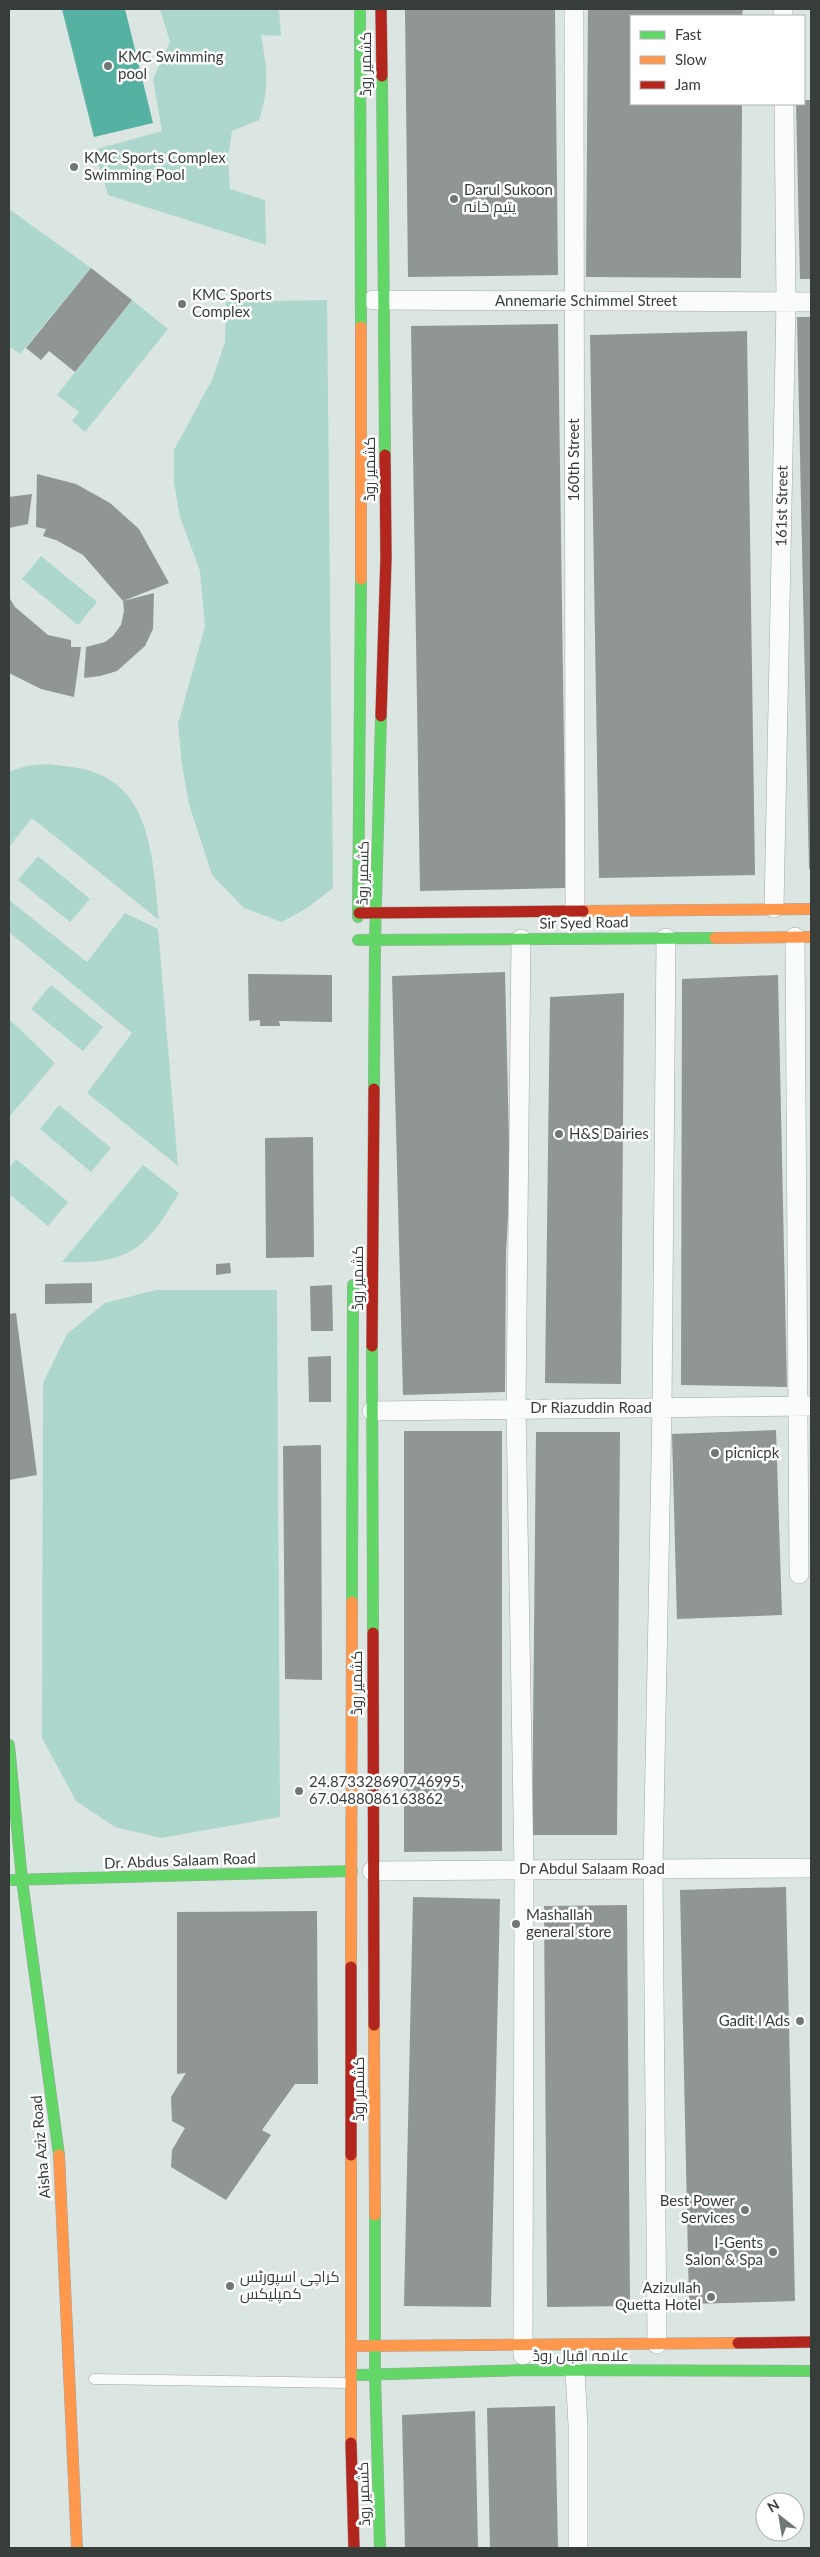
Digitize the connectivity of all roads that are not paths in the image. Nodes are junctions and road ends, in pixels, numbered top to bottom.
1 (360, 9) edge
2 (381, 9) edge
3 (574, 9) edge
4 (784, 105) edge
5 (361, 300) junction
6 (384, 300) junction
7 (574, 301) junction
8 (786, 302) junction
9 (811, 302) edge
10 (774, 908) junction
11 (811, 909) edge
12 (574, 911) junction
13 (358, 913) junction
14 (377, 914) junction
15 (613, 925) junction
16 (803, 937) edge
17 (666, 938) junction
18 (521, 939) junction
19 (375, 940) junction
20 (357, 945) joint
21 (354, 1270) dead end
22 (805, 1406) edge
23 (516, 1408) junction
24 (662, 1408) junction
25 (372, 1411) junction
26 (799, 1574) dead end
27 (9, 1755) edge
28 (811, 1868) edge
29 (524, 1869) junction
30 (654, 1869) junction
31 (352, 1871) junction
32 (372, 1871) junction
33 (9, 1880) edge
34 (22, 1880) junction
35 (811, 2342) edge
36 (657, 2344) junction
37 (523, 2345) junction
38 (352, 2346) junction
39 (375, 2346) junction
40 (524, 2370) junction
41 (575, 2371) junction
42 (811, 2371) edge
43 (375, 2374) junction
44 (94, 2379) dead end
45 (350, 2379) junction
46 (77, 2548) edge
47 (354, 2548) edge
48 (380, 2548) edge
49 (578, 2548) edge

1 - 5 main road, کشمیر روڈ
2 - 6 main road, کشمیر روڈ
3 - 7 street, 160th Street
4 - 8 street, 161st Street
5 - 6 street, Annemarie Schimmel Street
5 - 13 main road, کشمیر روڈ
6 - 7 street, Annemarie Schimmel Street
6 - 14 main road, کشمیر روڈ
7 - 8 street, Annemarie Schimmel Street
7 - 12 street, 160th Street
8 - 9 street, Annemarie Schimmel Street
8 - 10 street, 161st Street
10 - 11 main road, Sir Syed Road
10 - 15 main road, Sir Syed Road
12 - 14 main road, Sir Syed Road
12 - 15 main road, Sir Syed Road
13 - 14 main road, Sir Syed Road
13 - 20 main road, کشمیر روڈ
14 - 19 main road, کشمیر روڈ
15 - 17 main road, Sir Syed Road
15 - 18 main road, Sir Syed Road
16 - 17 main road, Sir Syed Road
16 - 22 street
17 - 24 street
18 - 19 main road, Sir Syed Road
18 - 23 street
19 - 20 main road, Sir Syed Road
19 - 25 main road, کشمیر روڈ
21 - 31 main road, کشمیر روڈ
22 - 24 street, Dr Riazuddin Road
22 - 26 street
23 - 24 street, Dr Riazuddin Road
23 - 25 street, Dr Riazuddin Road
23 - 29 street
24 - 30 street
25 - 32 main road, کشمیر روڈ
27 - 34 main road, Aisha Aziz Road
28 - 30 street, Dr Abdul Salaam Road
29 - 30 street, Dr Abdul Salaam Road
29 - 32 street, Dr Abdul Salaam Road
29 - 37 street
30 - 36 street
31 - 34 main road, Dr. Abdus Salaam Road
31 - 38 main road, کشمیر روڈ
32 - 39 main road, کشمیر روڈ
33 - 34 main road, Dr. Abdus Salaam Road
34 - 46 main road, Aisha Aziz Road
35 - 36 main road, علامہ اقبال روڈ
36 - 37 main road, علامہ اقبال روڈ
37 - 39 main road, علامہ اقبال روڈ
37 - 40 street
38 - 39 main road, علامہ اقبال روڈ
38 - 45 main road, کشمیر روڈ
39 - 43 main road, کشمیر روڈ
40 - 41 main road, علامہ اقبال روڈ
40 - 43 main road, علامہ اقبال روڈ
41 - 42 main road, علامہ اقبال روڈ
41 - 49 street
43 - 45 main road, علامہ اقبال روڈ
43 - 48 main road, کشمیر روڈ
44 - 45 lane
45 - 47 main road, کشمیر روڈ

